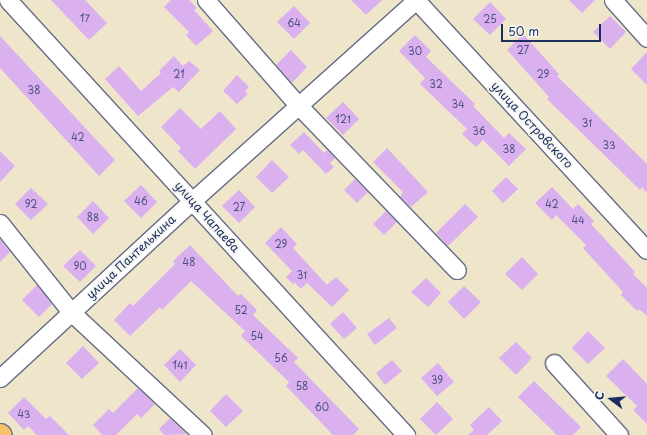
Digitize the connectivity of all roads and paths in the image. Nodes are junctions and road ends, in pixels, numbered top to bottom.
1 (8, 0) edge
2 (206, 0) edge
3 (416, 0) edge
4 (613, 0) edge
5 (647, 38) edge
6 (298, 105) junction
7 (192, 201) junction
8 (0, 223) edge
9 (647, 250) edge
10 (457, 270) dead end
11 (72, 312) junction
12 (554, 363) dead end
13 (0, 378) edge
14 (203, 435) edge
15 (406, 435) edge
16 (619, 435) edge

1 - 7 street, улица Чапаева
2 - 6 street
3 - 6 street, улица Пантелькина
3 - 9 street, улица Островского
4 - 5 street
6 - 7 street, улица Пантелькина
6 - 10 street
7 - 11 street, улица Пантелькина
7 - 15 street, улица Чапаева
8 - 11 street
11 - 13 street, улица Пантелькина
11 - 14 street
12 - 16 street

